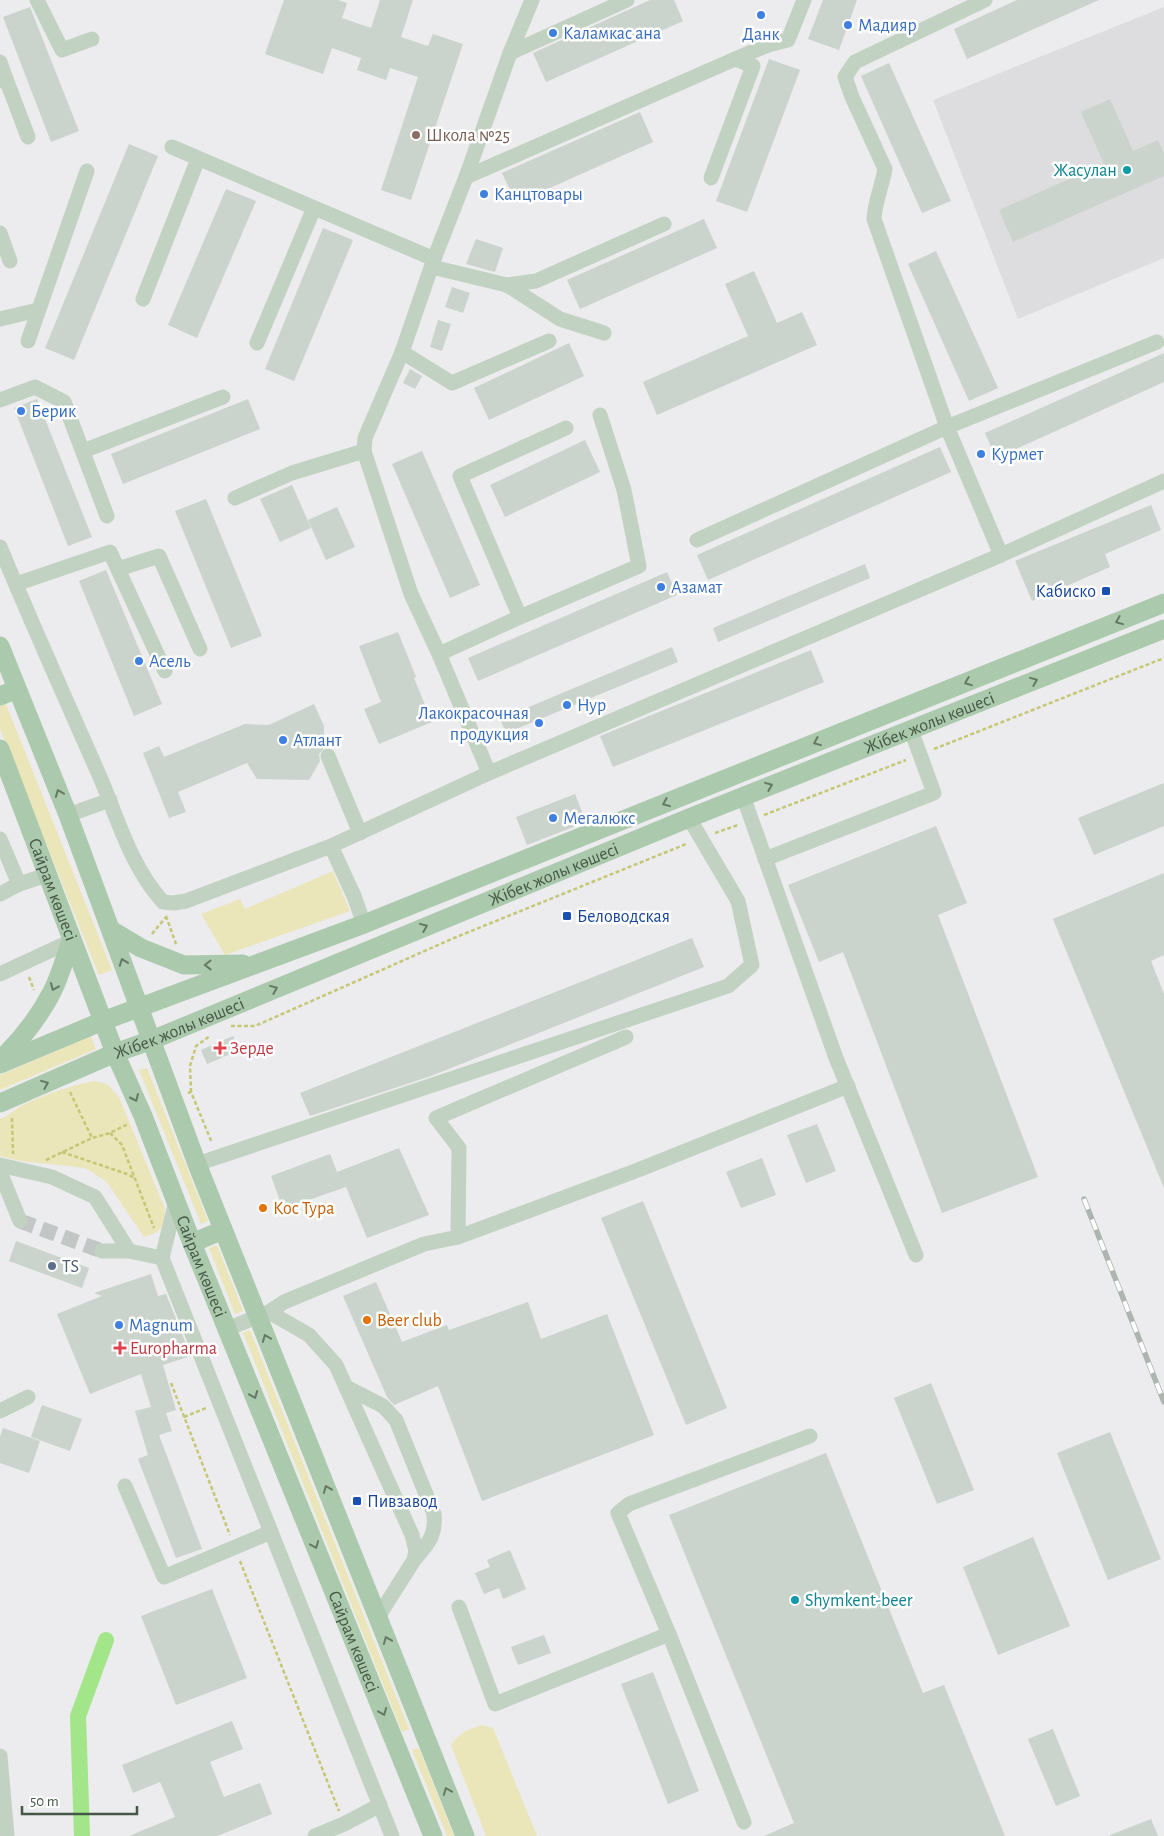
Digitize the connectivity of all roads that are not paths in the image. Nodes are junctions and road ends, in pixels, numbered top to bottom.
1 (37, 0) edge
2 (532, 0) edge
3 (627, 0) edge
4 (804, 0) edge
5 (985, 0) edge
6 (92, 39) dead end
7 (510, 53) junction
8 (735, 59) junction
9 (0, 62) edge
10 (3, 80) edge
11 (28, 137) dead end
12 (172, 147) dead end
13 (198, 159) junction
14 (87, 171) dead end
15 (466, 176) junction
16 (711, 178) dead end
17 (314, 208) junction
18 (664, 224) dead end
19 (0, 233) edge
20 (10, 261) dead end
21 (433, 263) junction
22 (507, 286) junction
23 (143, 299) dead end
24 (38, 310) junction
25 (0, 319) edge
26 (604, 333) dead end
27 (28, 341) dead end
28 (549, 341) dead end
29 (1157, 342) dead end
30 (257, 343) dead end
31 (402, 352) junction
32 (223, 397) dead end
33 (0, 400) edge
34 (600, 415) dead end
35 (947, 427) junction
36 (566, 428) dead end
37 (83, 451) junction
38 (364, 451) junction
39 (1164, 481) edge
40 (235, 498) dead end
41 (107, 516) dead end
42 (697, 540) dead end
43 (0, 547) edge
44 (1001, 555) junction
45 (118, 569) junction
46 (16, 584) junction
47 (1164, 603) edge
48 (520, 617) junction
49 (1164, 629) edge
50 (0, 646) edge
51 (200, 649) dead end
52 (439, 654) junction
53 (165, 671) dead end
54 (9, 692) edge
55 (911, 730) junction
56 (0, 749) edge
57 (328, 756) dead end
58 (489, 772) junction
59 (743, 796) junction
60 (110, 800) junction
61 (68, 815) junction
62 (689, 818) junction
63 (360, 833) junction
64 (0, 839) edge
65 (331, 846) junction
66 (765, 860) junction
67 (47, 875) junction
68 (19, 884) junction
69 (0, 894) edge
70 (364, 924) junction
71 (111, 930) junction
72 (71, 941) junction
73 (256, 964) junction
74 (0, 974) edge
75 (140, 1008) junction
76 (103, 1021) junction
77 (626, 1037) dead end
78 (152, 1040) junction
79 (115, 1053) junction
80 (0, 1062) edge
81 (848, 1086) junction
82 (0, 1103) edge
83 (197, 1164) junction
84 (0, 1165) edge
85 (0, 1172) edge
86 (176, 1201) junction
87 (20, 1221) dead end
88 (223, 1230) junction
89 (458, 1237) junction
90 (192, 1243) junction
91 (102, 1251) tunnel mouth
92 (129, 1251) junction
93 (916, 1255) dead end
94 (162, 1258) junction
95 (263, 1314) junction
96 (227, 1329) junction
97 (346, 1387) junction
98 (28, 1397) dead end
99 (0, 1411) edge
100 (810, 1436) dead end
101 (125, 1486) dead end
102 (271, 1532) junction
103 (414, 1560) junction
104 (459, 1607) dead end
105 (378, 1617) junction
106 (669, 1634) junction
107 (0, 1756) edge
108 (380, 1806) junction
109 (3, 1816) edge
110 (744, 1822) dead end
111 (7, 1836) edge
112 (315, 1836) edge
113 (392, 1836) edge
114 (433, 1836) edge
115 (465, 1836) edge

1 - 6 street
2 - 7 street
3 - 7 street
4 - 8 street
5 - 35 street
7 - 15 street
8 - 15 street
8 - 16 street
9 - 10 street
10 - 11 street
12 - 13 street
13 - 17 street
13 - 23 street
14 - 24 street
15 - 21 street
17 - 21 street
17 - 30 street
18 - 22 street
19 - 20 street
21 - 22 street
21 - 31 street
22 - 26 street
24 - 25 street
24 - 27 street
28 - 31 street
29 - 35 street
31 - 38 street
32 - 37 street
33 - 37 street
34 - 48 street
35 - 42 street
35 - 44 street
36 - 48 street
37 - 41 street
38 - 40 street
38 - 52 street
39 - 44 street
43 - 46 street
44 - 58 street
45 - 46 street
45 - 51 street
45 - 53 street
46 - 60 street
47 -> 70 main road, Жібек жолы көшесі
48 - 52 street
55 -> 49 main road, Жібек жолы көшесі
50 - 54 main road
52 - 58 street
61 -> 54 main road
59 -> 55 main road, Жібек жолы көшесі
55 - 66 street
56 - 67 main road, Сайрам көшесі
57 - 63 street
58 - 63 street
59 - 62 main road, Жібек жолы көшесі
59 - 66 street
60 - 61 street
60 - 65 street
61 - 71 main road
78 -> 62 main road, Жібек жолы көшесі
62 - 83 street
63 - 65 street
64 - 68 street
65 - 70 street
66 - 81 street
67 - 68 street
67 - 72 main road, Сайрам көшесі
68 - 69 street
70 - 73 main road, Жібек жолы көшесі
73 -> 71 main road
75 -> 71 main road
72 - 74 street
72 - 76 main road, Сайрам көшесі
72 -> 80 main road
73 - 75 main road, Жібек жолы көшесі
75 - 76 main road, Жібек жолы көшесі
75 - 78 main road, Сайрам көшесі
76 - 79 main road, Сайрам көшесі
76 - 80 main road, Жібек жолы көшесі
77 - 89 street
78 - 79 main road, Жібек жолы көшесі
78 - 83 main road, Сайрам көшесі
82 -> 79 main road, Жібек жолы көшесі
79 -> 86 main road, Сайрам көшесі
81 - 89 street
81 - 93 street
83 - 88 main road, Сайрам көшесі
84 - 92 street
85 - 87 street
86 - 90 main road, Сайрам көшесі
86 - 94 street
88 - 90 main road
88 - 95 main road, Сайрам көшесі
89 - 95 street
90 - 96 main road, Сайрам көшесі
91 - 92 street
92 - 94 street
94 - 102 street
95 - 96 street
95 - 97 street
105 -> 95 main road, Сайрам көшесі
96 -> 114 main road, Сайрам көшесі
97 - 103 street
97 - 103 street
98 - 99 street
100 - 106 street
101 - 102 street
102 - 108 street
103 - 105 street
104 - 106 street
115 -> 105 main road, Сайрам көшесі
106 - 110 street
107 - 109 street
108 - 112 street
108 - 113 street
109 - 111 street

